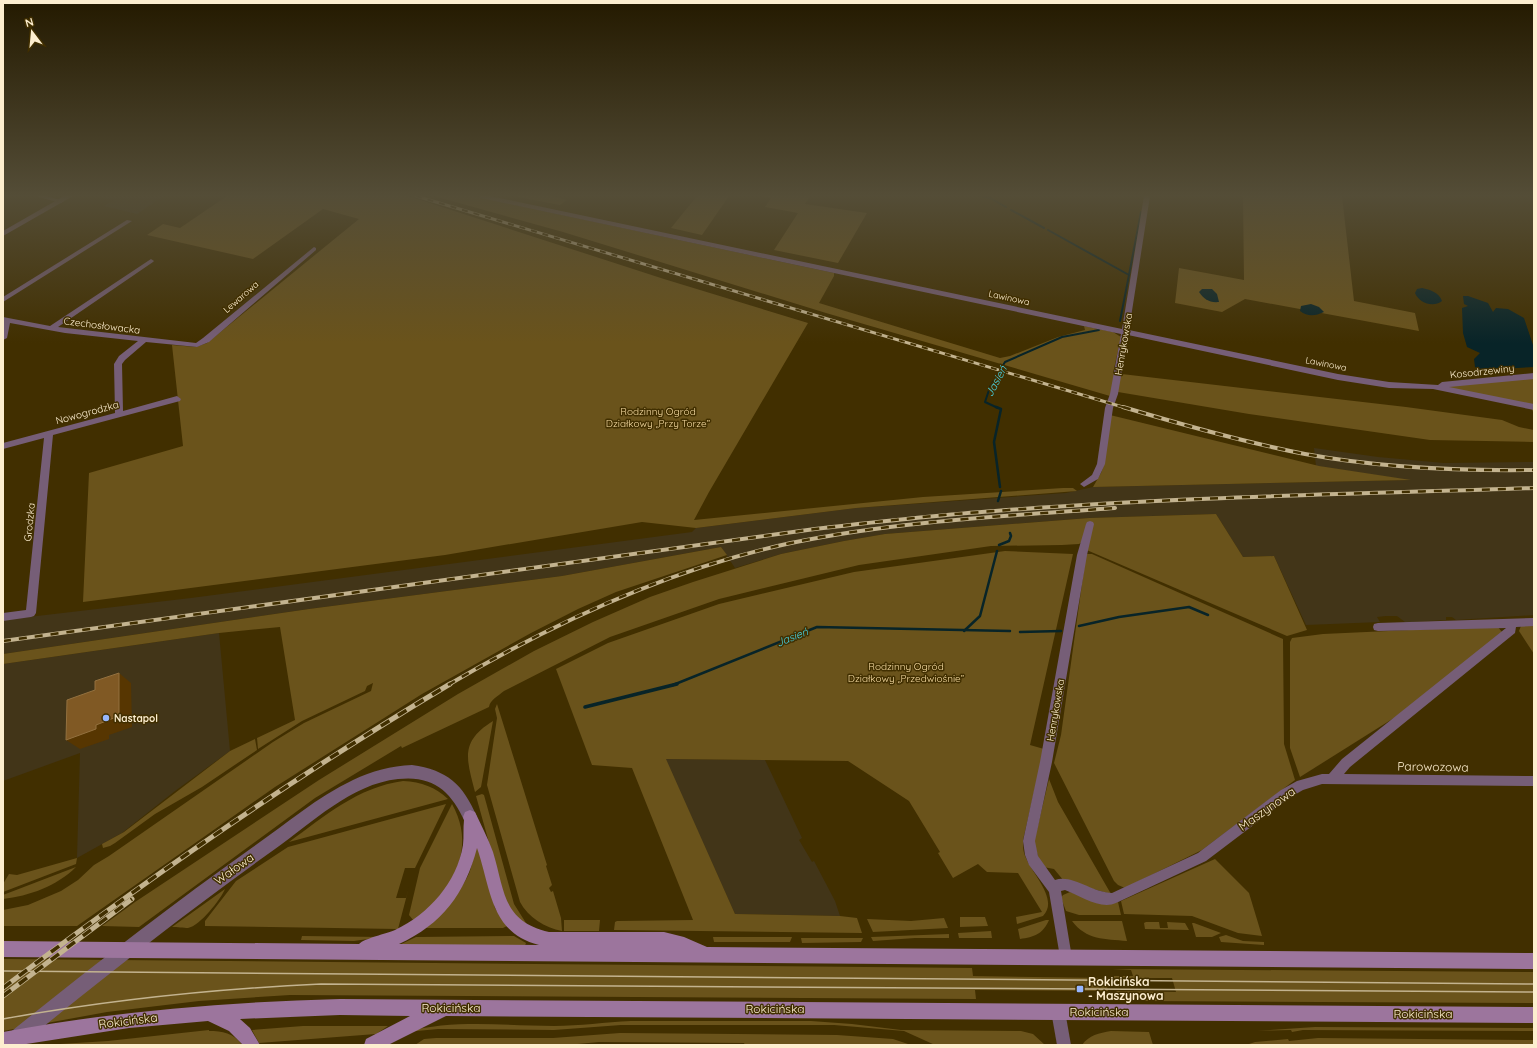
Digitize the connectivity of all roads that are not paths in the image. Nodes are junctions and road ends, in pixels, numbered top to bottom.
1 (90, 245) edge
2 (713, 245) edge
3 (1139, 245) edge
4 (314, 249) dead end
5 (151, 261) dead end
6 (10, 294) junction
7 (3, 297) edge
8 (3, 300) edge
9 (5, 319) edge
10 (52, 328) junction
11 (1125, 332) junction
12 (3, 338) edge
13 (144, 340) junction
14 (200, 344) joint
15 (1534, 376) edge
16 (1432, 386) junction
17 (177, 399) dead end
18 (1534, 407) edge
19 (120, 415) junction
20 (49, 434) junction
21 (3, 446) edge
22 (1084, 484) dead end
23 (1090, 524) dead end
24 (3, 616) edge
25 (1534, 622) edge
26 (1511, 623) junction
27 (1378, 627) dead end
28 (1332, 779) junction
29 (1534, 781) edge
30 (470, 817) junction
31 (1054, 888) junction
32 (3, 949) edge
33 (347, 952) junction
34 (709, 955) junction
35 (1066, 958) junction
36 (1534, 961) edge
37 (447, 1008) junction
38 (1058, 1011) junction
39 (204, 1012) junction
40 (1534, 1014) edge
41 (9, 1040) edge
42 (252, 1045) edge
43 (372, 1045) edge
44 (1064, 1045) edge

1 - 6 street
2 - 11 street, Lawinowa
3 - 11 street, Henrykowska
4 - 14 street, Lewarowa
5 - 10 street
6 - 7 street
6 - 8 street
9 - 10 street, Czechosłowacka
9 - 12 street
10 - 13 street, Czechosłowacka
11 - 16 street, Lawinowa
11 - 22 street, Henrykowska
13 - 14 street, Czechosłowacka
13 - 19 street
15 - 16 street, Kosodrzewiny
16 - 18 street, Lawinowa
17 - 19 street, Nowogrodzka
19 - 20 street, Nowogrodzka
20 - 21 street, Nowogrodzka
20 - 24 street, Grodzka
23 - 31 street, Henrykowska
25 - 26 street
26 - 27 street
26 - 28 street
28 - 29 street, Parowozowa
28 - 31 street, Maszynowa
30 - 33 main road
30 - 34 main road
30 - 41 street, Wałowa
31 - 35 street
32 - 33 main road
33 - 34 main road
34 - 35 main road
35 - 36 main road
37 - 38 main road, Rokicińska
37 - 39 main road, Rokicińska
37 - 43 main road
38 - 40 main road, Rokicińska
38 - 44 street
39 - 41 main road, Rokicińska
39 - 42 main road

